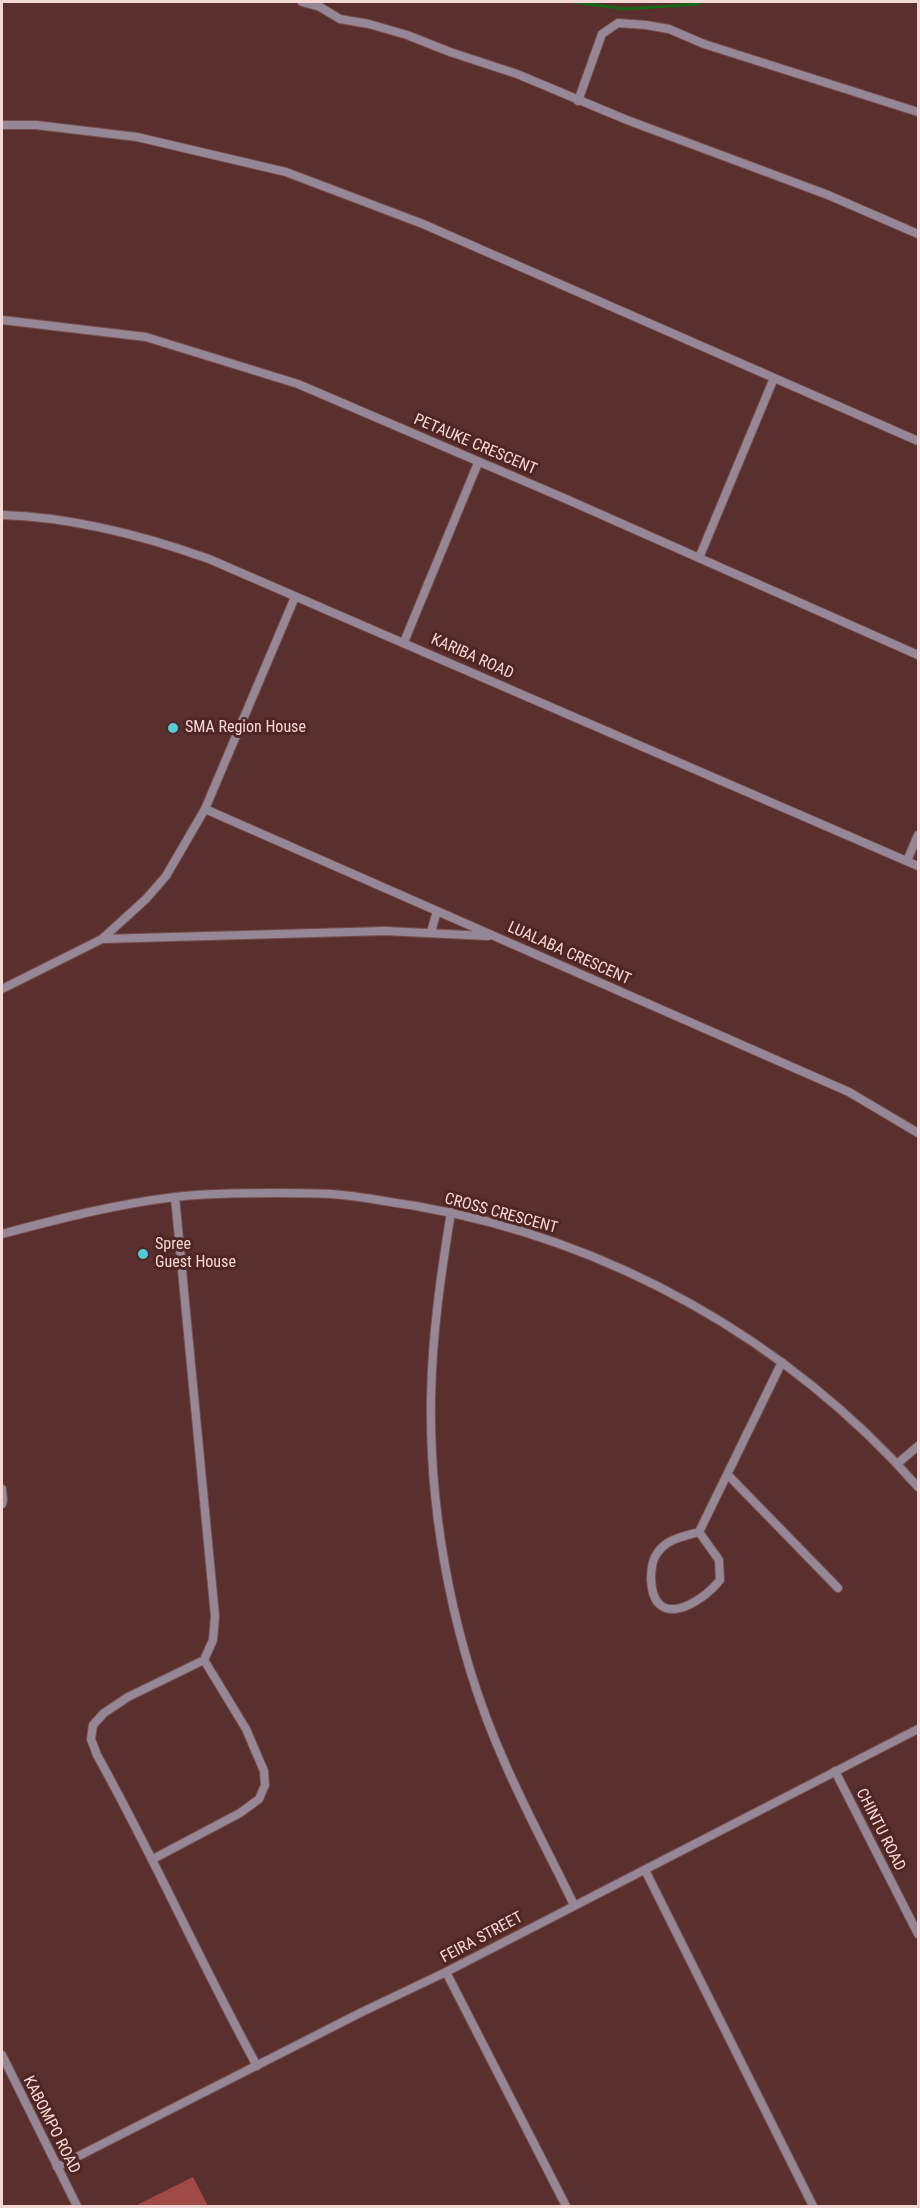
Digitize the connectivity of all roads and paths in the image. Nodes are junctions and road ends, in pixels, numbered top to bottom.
1 (302, 2) edge
2 (578, 101) junction
3 (918, 112) edge
4 (2, 124) edge
5 (918, 234) edge
6 (2, 320) edge
7 (774, 378) junction
8 (918, 441) edge
9 (478, 463) junction
10 (2, 515) edge
11 (699, 558) junction
12 (295, 597) junction
13 (404, 642) junction
14 (918, 655) edge
15 (205, 809) junction
16 (918, 835) edge
17 (907, 861) junction
18 (918, 866) edge
19 (437, 910) junction
20 (431, 932) junction
21 (495, 936) junction
22 (102, 939) junction
23 (2, 988) edge
24 (918, 1133) edge
25 (175, 1197) junction
26 (451, 1212) junction
27 (2, 1234) edge
28 (782, 1362) junction
29 (918, 1446) edge
30 (897, 1464) junction
31 (728, 1475) junction
32 (918, 1487) edge
33 (2, 1489) edge
34 (2, 1504) edge
35 (699, 1532) junction
36 (838, 1588) dead end
37 (204, 1660) junction
38 (918, 1729) edge
39 (835, 1771) junction
40 (153, 1859) junction
41 (645, 1870) junction
42 (574, 1905) junction
43 (918, 1934) edge
44 (446, 1972) junction
45 (2, 2055) edge
46 (257, 2066) junction
47 (57, 2167) junction
48 (77, 2206) edge
49 (566, 2206) edge
50 (813, 2206) edge

1 - 2 street
2 - 3 street
2 - 5 street
4 - 7 street
6 - 9 street, PETAUKE CRESCENT
7 - 8 street
7 - 11 street
9 - 11 street, PETAUKE CRESCENT
9 - 13 street
10 - 12 street, KARIBA ROAD
11 - 14 street, PETAUKE CRESCENT
12 - 13 street, KARIBA ROAD
12 - 15 street
13 - 17 street, KARIBA ROAD
15 - 19 street, LUALABA CRESCENT
15 - 22 street
16 - 17 street
17 - 18 street, KARIBA ROAD
19 - 20 street
19 - 21 street, LUALABA CRESCENT
20 - 21 street
20 - 22 street
21 - 24 street, LUALABA CRESCENT
22 - 23 street
25 - 26 street, CROSS CRESCENT
25 - 27 street, CROSS CRESCENT
25 - 37 street
26 - 28 street, CROSS CRESCENT
26 - 42 street
28 - 30 street, CROSS CRESCENT
28 - 31 street
29 - 30 street
30 - 32 street, CROSS CRESCENT
31 - 35 street
31 - 36 street
33 - 34 street
35 - 35 street
37 - 40 street
37 - 40 street
38 - 39 street, FEIRA STREET
39 - 41 street, FEIRA STREET
39 - 43 street, CHINTU ROAD
40 - 46 street
41 - 42 street, FEIRA STREET
41 - 50 street
42 - 44 street, FEIRA STREET
44 - 46 street, FEIRA STREET
44 - 49 street
45 - 47 street, KABOMPO ROAD
46 - 47 street, FEIRA STREET
47 - 48 street, KABOMPO ROAD

